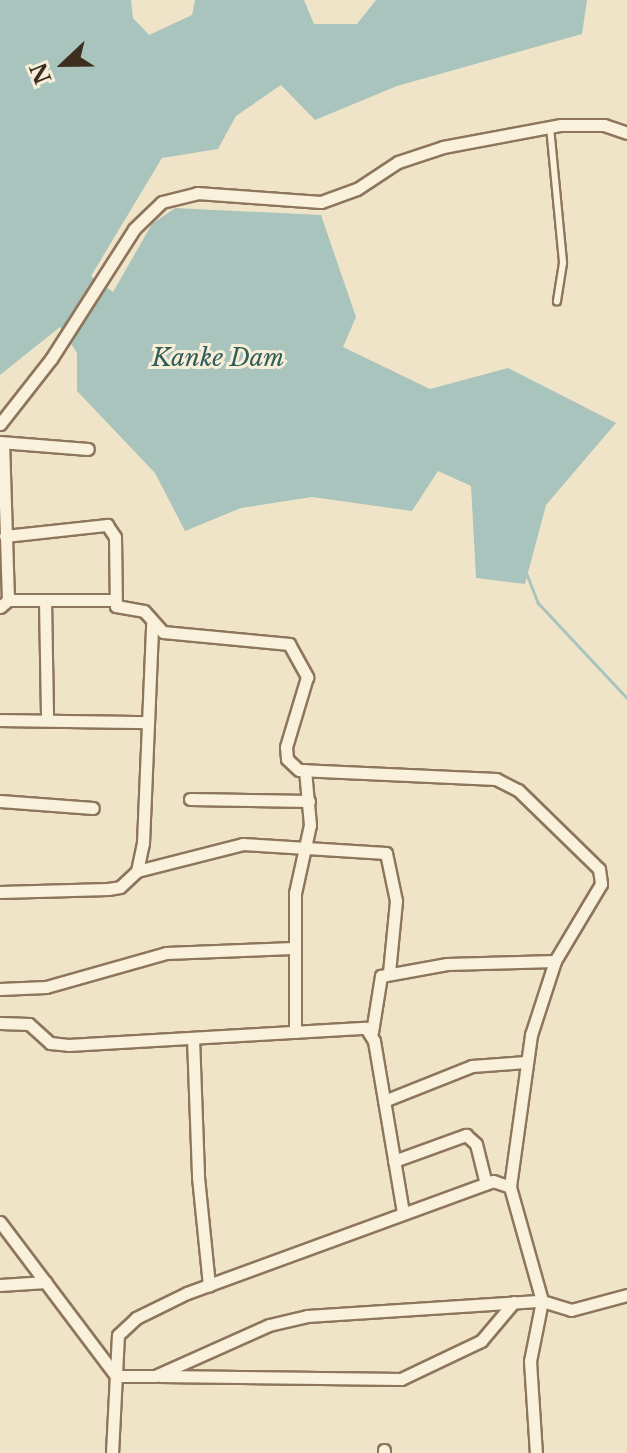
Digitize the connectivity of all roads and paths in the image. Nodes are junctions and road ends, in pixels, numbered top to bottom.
1 (550, 127) junction
2 (627, 133) edge
3 (557, 302) dead end
4 (0, 424) edge
5 (2, 442) edge
6 (88, 449) dead end
7 (5, 536) junction
8 (45, 600) junction
9 (113, 600) junction
10 (4, 603) edge
11 (152, 624) junction
12 (0, 720) edge
13 (47, 720) junction
14 (147, 722) junction
15 (305, 770) junction
16 (190, 799) dead end
17 (0, 801) edge
18 (309, 801) junction
19 (93, 808) dead end
20 (305, 849) junction
21 (137, 871) junction
22 (0, 892) edge
23 (293, 948) junction
24 (555, 961) junction
25 (389, 973) junction
26 (0, 989) edge
27 (0, 1023) edge
28 (295, 1032) junction
29 (372, 1032) junction
30 (193, 1038) junction
31 (526, 1062) junction
32 (384, 1101) junction
33 (394, 1161) junction
34 (486, 1184) junction
35 (510, 1187) junction
36 (403, 1213) junction
37 (0, 1222) edge
38 (46, 1282) junction
39 (0, 1285) edge
40 (209, 1285) junction
41 (627, 1295) edge
42 (542, 1301) junction
43 (514, 1302) junction
44 (116, 1376) junction
45 (155, 1376) junction
46 (112, 1453) edge
47 (536, 1453) edge

1 - 2 street
1 - 3 lane
1 - 4 street
5 - 6 street
5 - 7 street
7 - 9 street
7 - 10 street
8 - 9 street
8 - 10 street
8 - 13 street
9 - 11 street
11 - 14 street
11 - 15 street
12 - 13 street
13 - 14 street
14 - 21 street
15 - 18 street
15 - 24 street
16 - 18 street
17 - 19 street
18 - 20 street
20 - 21 street
20 - 23 street
20 - 25 street
21 - 22 street
23 - 26 street
23 - 28 street
24 - 25 street
24 - 31 street
25 - 29 street
27 - 30 street
28 - 29 street
28 - 30 street
29 - 32 street
30 - 40 street
31 - 32 street
31 - 35 street
32 - 33 street
33 - 34 street
33 - 36 street
34 - 35 street
34 - 36 street
35 - 42 street
36 - 40 street
37 - 38 street
38 - 39 street
38 - 44 street
40 - 44 street
41 - 42 street
42 - 43 street
42 - 47 street
43 - 45 street
43 - 45 street
44 - 45 street
44 - 46 street

